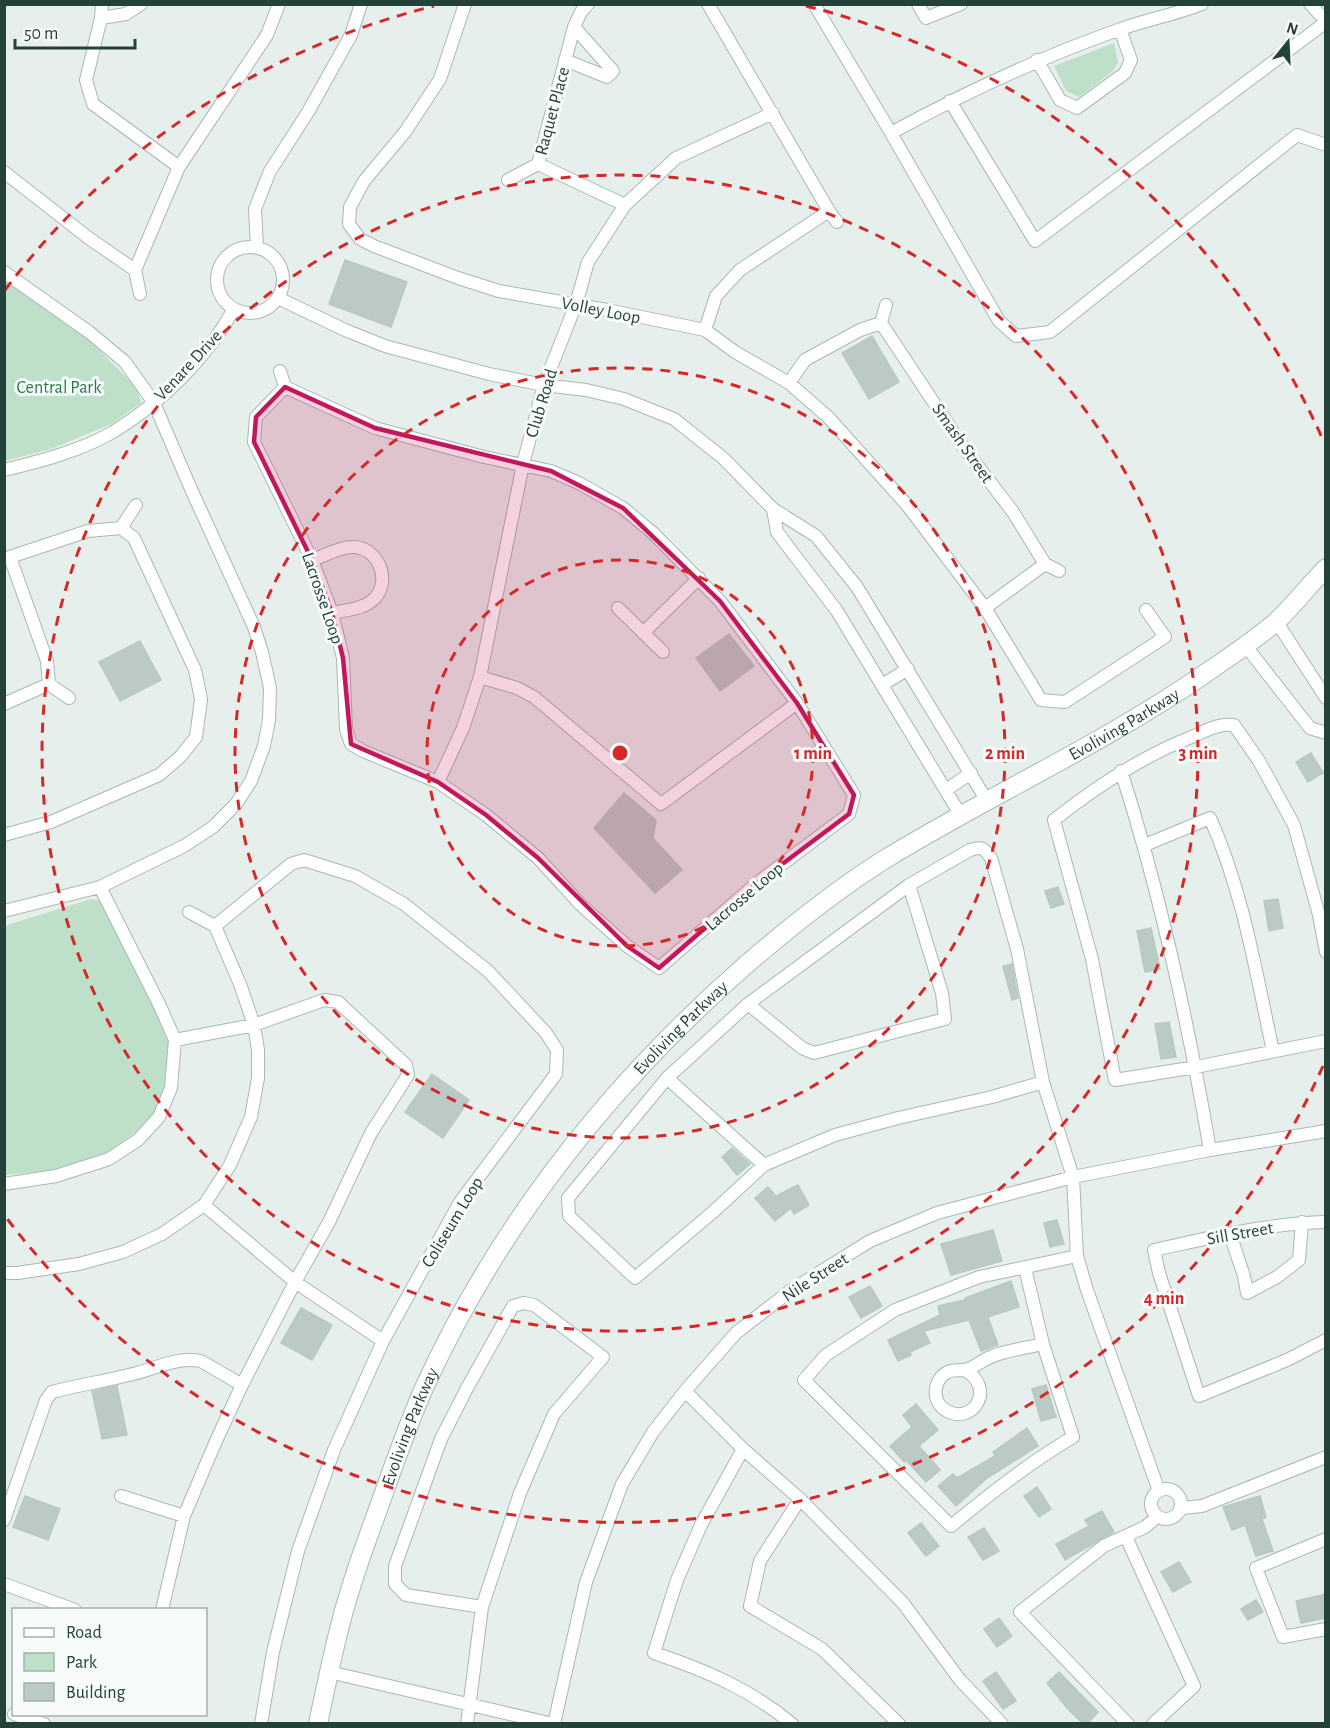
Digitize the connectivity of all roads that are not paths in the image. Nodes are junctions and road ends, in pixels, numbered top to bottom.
1 (102, 4) edge
2 (141, 4) edge
3 (279, 4) edge
4 (361, 4) edge
5 (465, 4) edge
6 (588, 4) edge
7 (708, 4) edge
8 (814, 4) edge
9 (918, 4) edge
10 (961, 4) edge
11 (1202, 4) edge
12 (1310, 4) edge
13 (101, 18) junction
14 (1326, 21) edge
15 (574, 27) junction
16 (1120, 29) junction
17 (565, 60) junction
18 (1037, 60) junction
19 (950, 100) junction
20 (773, 113) junction
21 (891, 133) junction
22 (1326, 145) edge
23 (538, 164) junction
24 (179, 167) junction
25 (4, 172) edge
26 (508, 180) dead end
27 (625, 205) junction
28 (829, 211) junction
29 (837, 222) dead end
30 (257, 247) junction
31 (135, 270) junction
32 (4, 272) edge
33 (140, 294) dead end
34 (278, 298) junction
35 (576, 304) junction
36 (886, 305) dead end
37 (234, 309) junction
38 (881, 323) junction
39 (705, 330) junction
40 (280, 371) dead end
41 (789, 383) junction
42 (544, 385) junction
43 (285, 387) junction
44 (154, 403) junction
45 (524, 464) junction
46 (4, 470) edge
47 (136, 505) dead end
48 (773, 509) junction
49 (121, 528) junction
50 (7, 558) edge
51 (312, 560) junction
52 (1045, 564) junction
53 (1326, 567) edge
54 (1059, 571) dead end
55 (699, 578) junction
56 (618, 608) dead end
57 (985, 608) junction
58 (1146, 610) dead end
59 (332, 613) junction
60 (1276, 621) junction
61 (644, 633) junction
62 (1245, 645) junction
63 (663, 652) dead end
64 (908, 669) junction
65 (480, 677) junction
66 (49, 684) junction
67 (882, 685) junction
68 (1324, 695) edge
69 (69, 698) dead end
70 (797, 703) junction
71 (4, 704) edge
72 (1326, 733) edge
73 (1121, 771) junction
74 (971, 773) junction
75 (438, 782) junction
76 (946, 790) junction
77 (987, 801) junction
78 (960, 814) junction
79 (4, 836) edge
80 (1144, 845) junction
81 (909, 885) junction
82 (100, 887) junction
83 (4, 911) edge
84 (189, 912) dead end
85 (215, 926) junction
86 (1326, 952) edge
87 (747, 1004) junction
88 (254, 1025) junction
89 (175, 1040) junction
90 (1326, 1041) edge
91 (1273, 1051) junction
92 (1196, 1067) junction
93 (667, 1078) junction
94 (1044, 1082) junction
95 (1326, 1131) edge
96 (1210, 1150) junction
97 (764, 1165) junction
98 (1073, 1178) junction
99 (4, 1184) edge
100 (204, 1205) junction
101 (1302, 1222) junction
102 (1326, 1222) edge
103 (1230, 1234) junction
104 (1077, 1256) junction
105 (1025, 1268) junction
106 (4, 1273) edge
107 (295, 1282) junction
108 (1326, 1340) edge
109 (383, 1341) junction
110 (1043, 1344) junction
111 (965, 1370) dead end
112 (242, 1385) junction
113 (684, 1391) junction
114 (743, 1449) junction
115 (1326, 1457) edge
116 (1159, 1491) junction
117 (121, 1496) dead end
118 (800, 1500) junction
119 (1182, 1508) junction
120 (184, 1516) junction
121 (1157, 1517) junction
122 (4, 1520) edge
123 (1126, 1537) junction
124 (1326, 1539) edge
125 (4, 1584) edge
126 (482, 1607) junction
127 (70, 1608) edge
128 (162, 1608) edge
129 (1326, 1629) edge
130 (329, 1671) junction
131 (470, 1704) junction
132 (20, 1716) edge
133 (44, 1724) edge
134 (261, 1724) edge
135 (318, 1724) edge
136 (467, 1724) edge
137 (554, 1724) edge
138 (792, 1724) edge
139 (899, 1724) edge
140 (1002, 1724) edge
141 (1128, 1724) edge
142 (1154, 1724) edge

1 - 13 street
2 - 13 street
3 - 24 street
4 - 30 street
5 - 35 street, Volley Loop
6 - 15 street, Raquet Place
7 - 20 street
8 - 21 street
9 - 10 street
11 - 16 street
12 - 14 street
13 - 24 street
14 - 19 street
15 - 17 street, Raquet Place
15 - 17 street
16 - 18 street
16 - 18 street
17 - 23 street, Raquet Place
18 - 19 street
19 - 21 street
20 - 27 street, Club Road
20 - 28 street
21 - 22 street
23 - 26 street
23 - 27 street, Raquet Place
24 - 31 street
25 - 31 street
27 - 35 street, Club Road
28 - 29 street
28 - 39 street
30 - 34 street
30 - 37 street
31 - 33 street
32 - 44 street
34 - 37 street
34 - 42 street
35 - 39 street, Volley Loop
35 - 42 street, Club Road
36 - 38 street
37 - 44 street, Venare Drive
38 - 41 street
38 - 52 street, Smash Street
39 - 41 street
40 - 43 street
41 - 57 street
42 - 45 street, Club Road
42 - 48 street
43 - 45 street, Lacrosse Loop
43 - 51 street, Lacrosse Loop
44 - 46 street, Venare Drive
44 - 82 street
45 - 55 street, Lacrosse Loop
45 - 65 street, Club Road
47 - 49 street
48 - 64 street
48 - 67 street
49 - 50 street
49 - 79 street
50 - 66 street
51 - 59 street, Lacrosse Loop
51 - 59 street
52 - 54 street
52 - 57 street
53 - 60 street, Evoliving Parkway
55 - 61 street
55 - 70 street, Lacrosse Loop
56 - 61 street
57 - 58 street
59 - 75 street, Lacrosse Loop
60 - 62 street, Evoliving Parkway
60 - 68 street
61 - 63 street
62 - 72 street
62 - 77 street, Evoliving Parkway
64 - 67 street
64 - 74 street
65 - 70 street
65 - 75 street, Club Road
66 - 69 street
66 - 71 street
67 - 76 street
70 - 75 street, Lacrosse Loop
73 - 80 street
73 - 86 street
73 - 92 street
74 - 76 street
74 - 77 street
76 - 78 street
77 - 78 street, Evoliving Parkway
78 - 130 street, Evoliving Parkway
80 - 91 street
80 - 92 street
81 - 87 street
81 - 87 street
81 - 94 street
82 - 83 street
82 - 89 street
84 - 85 street
85 - 88 street
85 - 109 street, Coliseum Loop
87 - 93 street
88 - 89 street
88 - 100 street
88 - 107 street
89 - 99 street
90 - 91 street
91 - 92 street
92 - 96 street
93 - 97 street
93 - 97 street
94 - 97 street
94 - 98 street
95 - 96 street, Nile Street
96 - 98 street, Nile Street
98 - 104 street
98 - 113 street, Nile Street
100 - 106 street
100 - 107 street
101 - 102 street, Sill Street
101 - 103 street, Sill Street
101 - 103 street
103 - 108 street, Sill Street
104 - 105 street
104 - 116 street
105 - 110 street
105 - 110 street
107 - 109 street
107 - 112 street
109 - 134 street, Coliseum Loop
110 - 111 street
112 - 120 street
112 - 122 street
113 - 114 street
113 - 137 street, Nile Street
114 - 118 street
114 - 138 street
115 - 119 street
116 - 119 street
116 - 121 street
117 - 120 street
118 - 139 street
118 - 140 street
119 - 121 street
120 - 128 street
121 - 123 street
123 - 141 street
123 - 142 street
124 - 129 street
125 - 127 street
126 - 126 street
126 - 131 street
130 - 131 street
130 - 135 street, Evoliving Parkway
131 - 136 street
131 - 137 street
132 - 133 street

